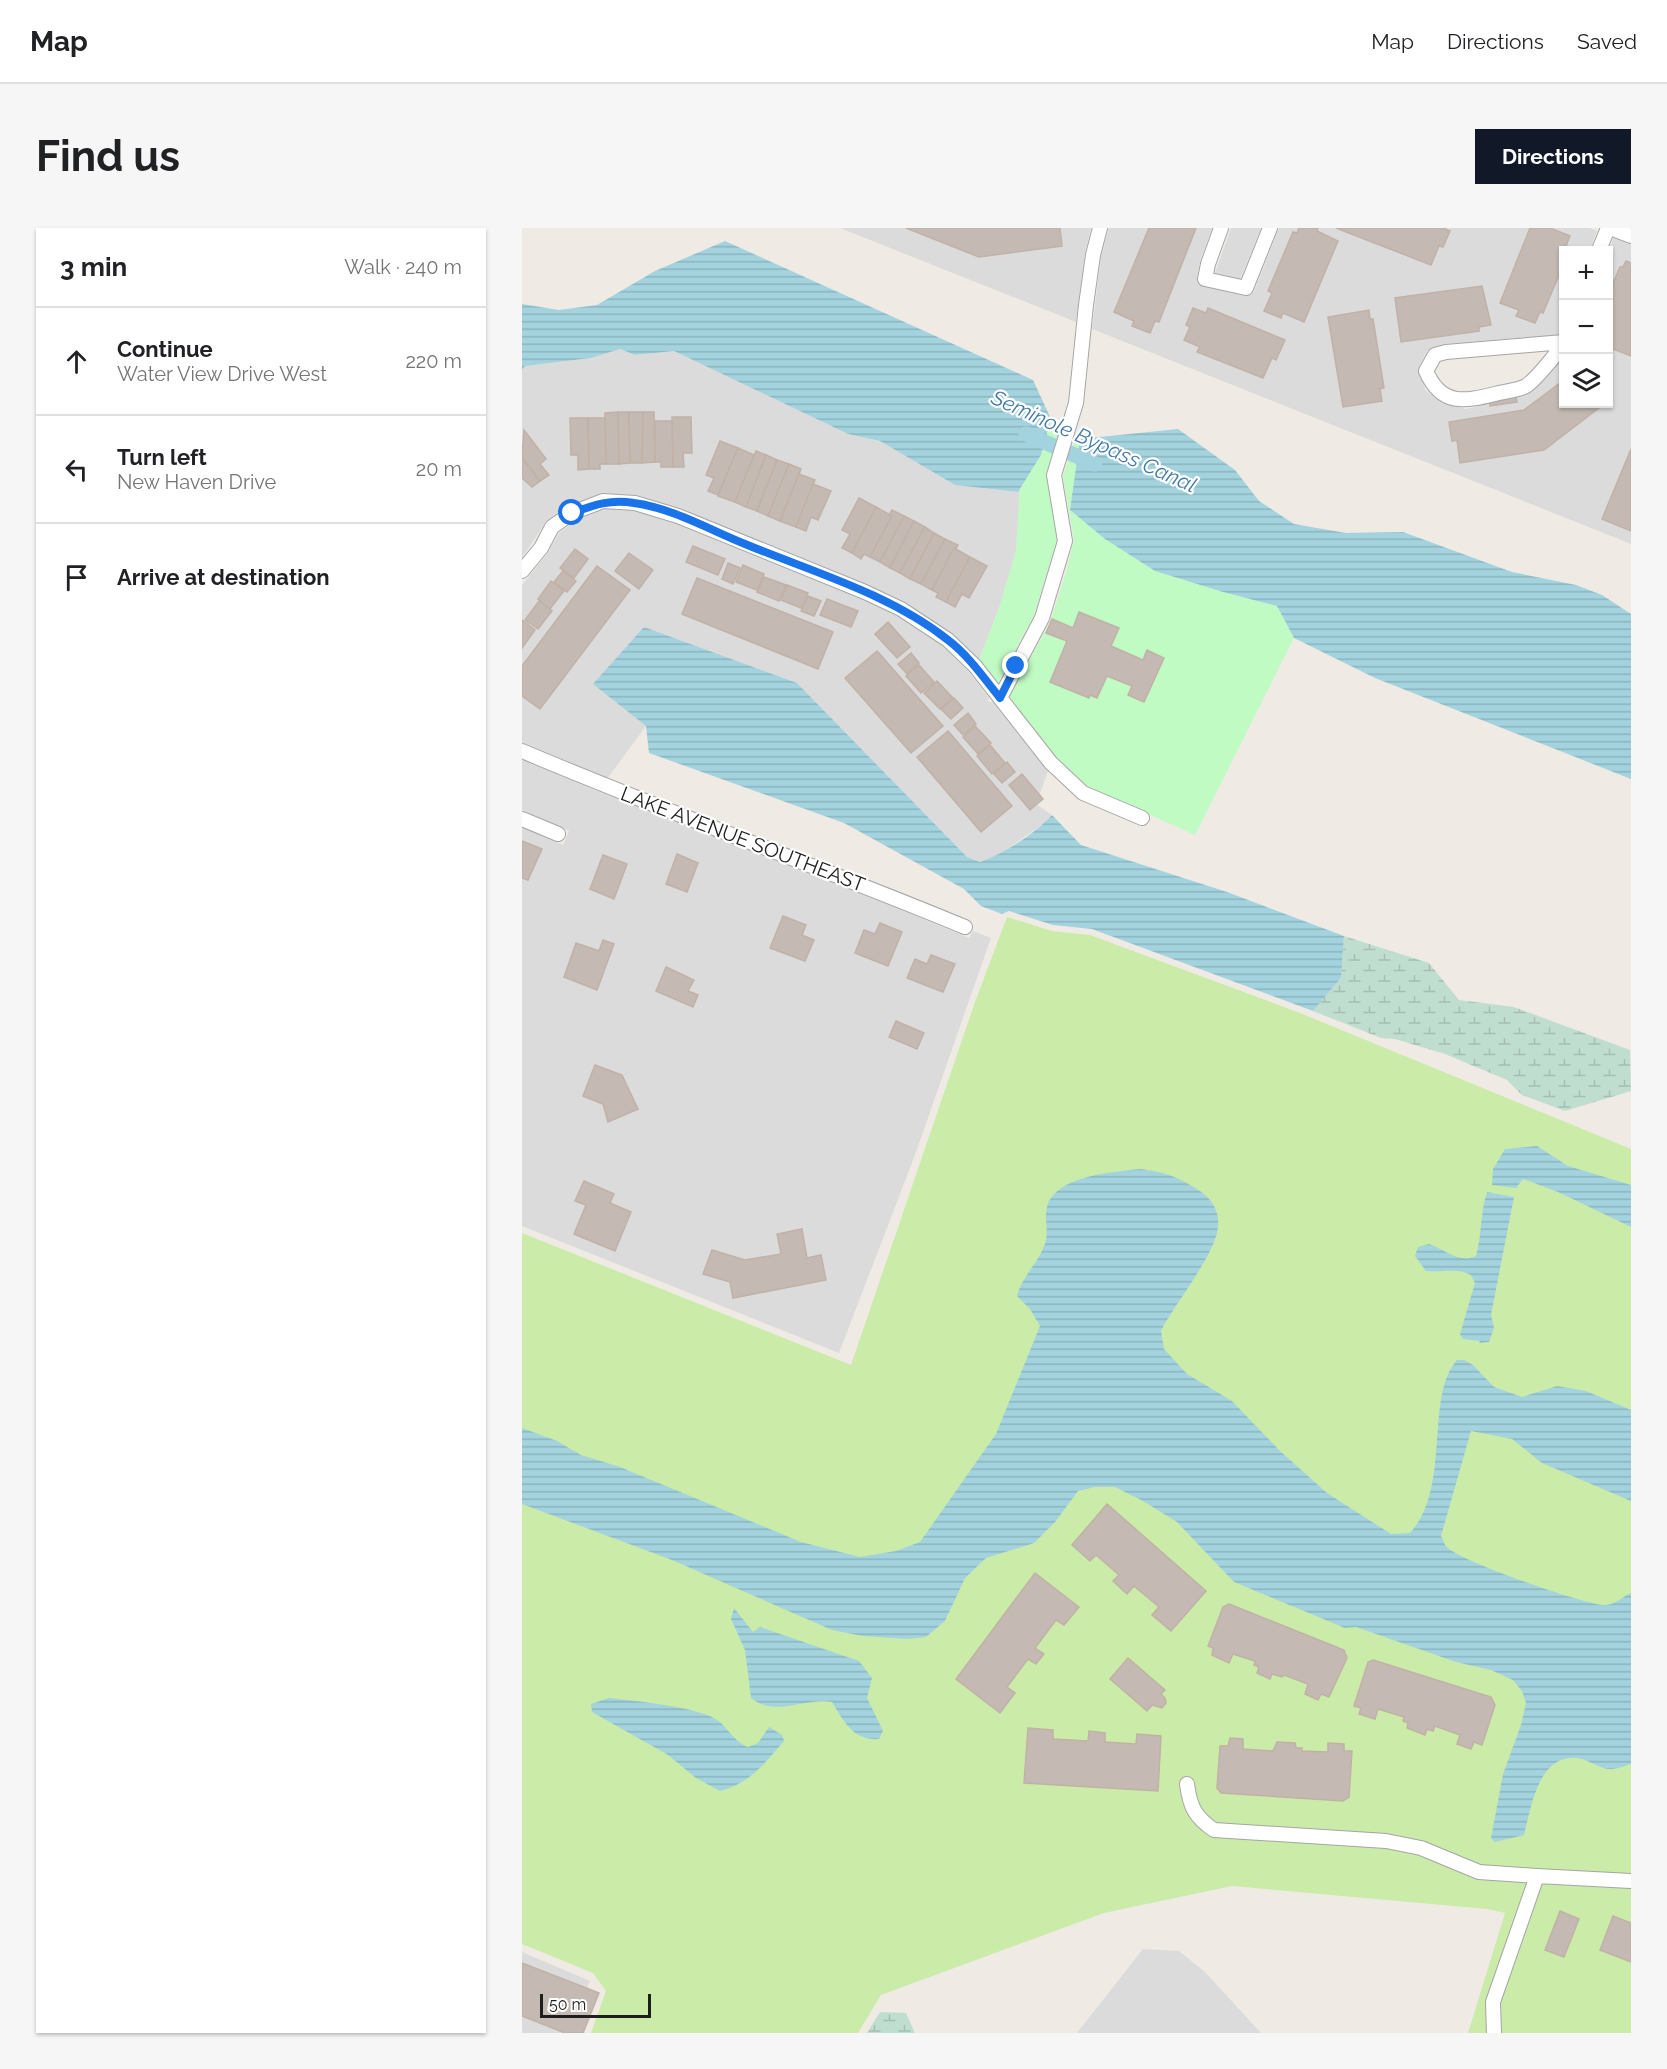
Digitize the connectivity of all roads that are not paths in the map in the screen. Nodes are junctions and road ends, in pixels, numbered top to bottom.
1 (1100, 228) edge
2 (1221, 228) edge
3 (1270, 228) edge
4 (1609, 228) edge
5 (1631, 236) edge
6 (1601, 246) edge
7 (1563, 343) edge
8 (522, 571) edge
9 (1000, 698) junction
10 (522, 751) edge
11 (1142, 818) dead end
12 (522, 819) edge
13 (558, 834) dead end
14 (964, 927) dead end
15 (1187, 1784) dead end
16 (1537, 1876) junction
17 (1631, 1881) edge
18 (1494, 2033) edge

1 - 9 street
2 - 3 street
4 - 5 street
4 - 6 street
7 - 7 street
8 - 9 street
9 - 11 street
10 - 14 street, LAKE AVENUE SOUTHEAST
12 - 13 street
15 - 16 street
16 - 17 street
16 - 18 street

